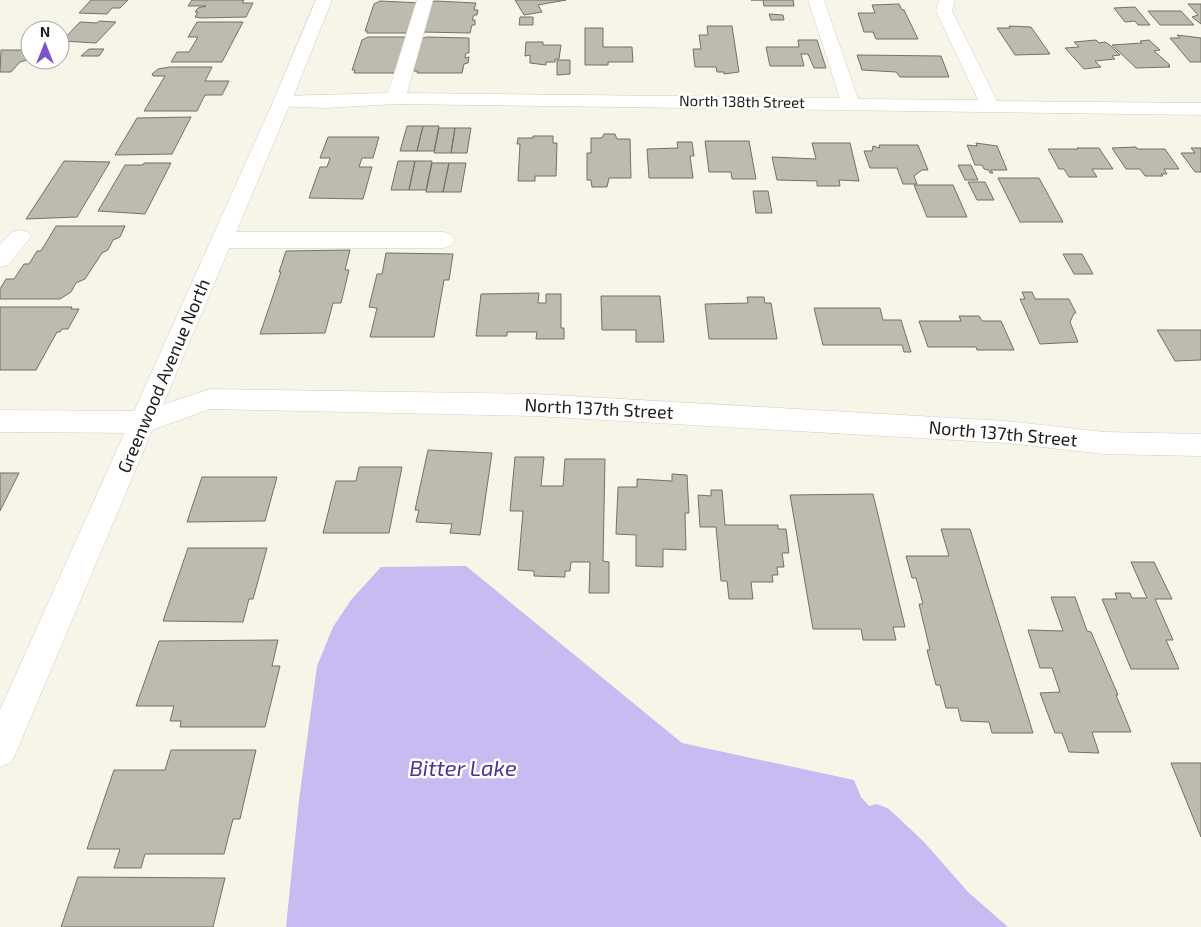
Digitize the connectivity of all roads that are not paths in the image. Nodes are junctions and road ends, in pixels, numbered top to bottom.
1 (324, 0) edge
2 (425, 0) edge
3 (816, 0) edge
4 (947, 0) edge
5 (396, 98) junction
6 (282, 102) junction
7 (851, 104) junction
8 (991, 107) junction
9 (1201, 109) edge
10 (20, 237) dead end
11 (223, 240) junction
12 (444, 240) dead end
13 (0, 259) edge
14 (0, 421) edge
15 (144, 422) junction
16 (1201, 445) edge
17 (1, 747) edge

1 - 6 street, Greenwood Avenue North
2 - 5 street
3 - 7 street
4 - 8 street
5 - 6 street, North 138th Street
5 - 7 street, North 138th Street
6 - 11 street, Greenwood Avenue North
7 - 8 street, North 138th Street
8 - 9 street, North 138th Street
10 - 13 street
11 - 12 street
11 - 15 street, Greenwood Avenue North
14 - 15 street, North 137th Street
15 - 16 street, North 137th Street
15 - 17 street, Greenwood Avenue North

